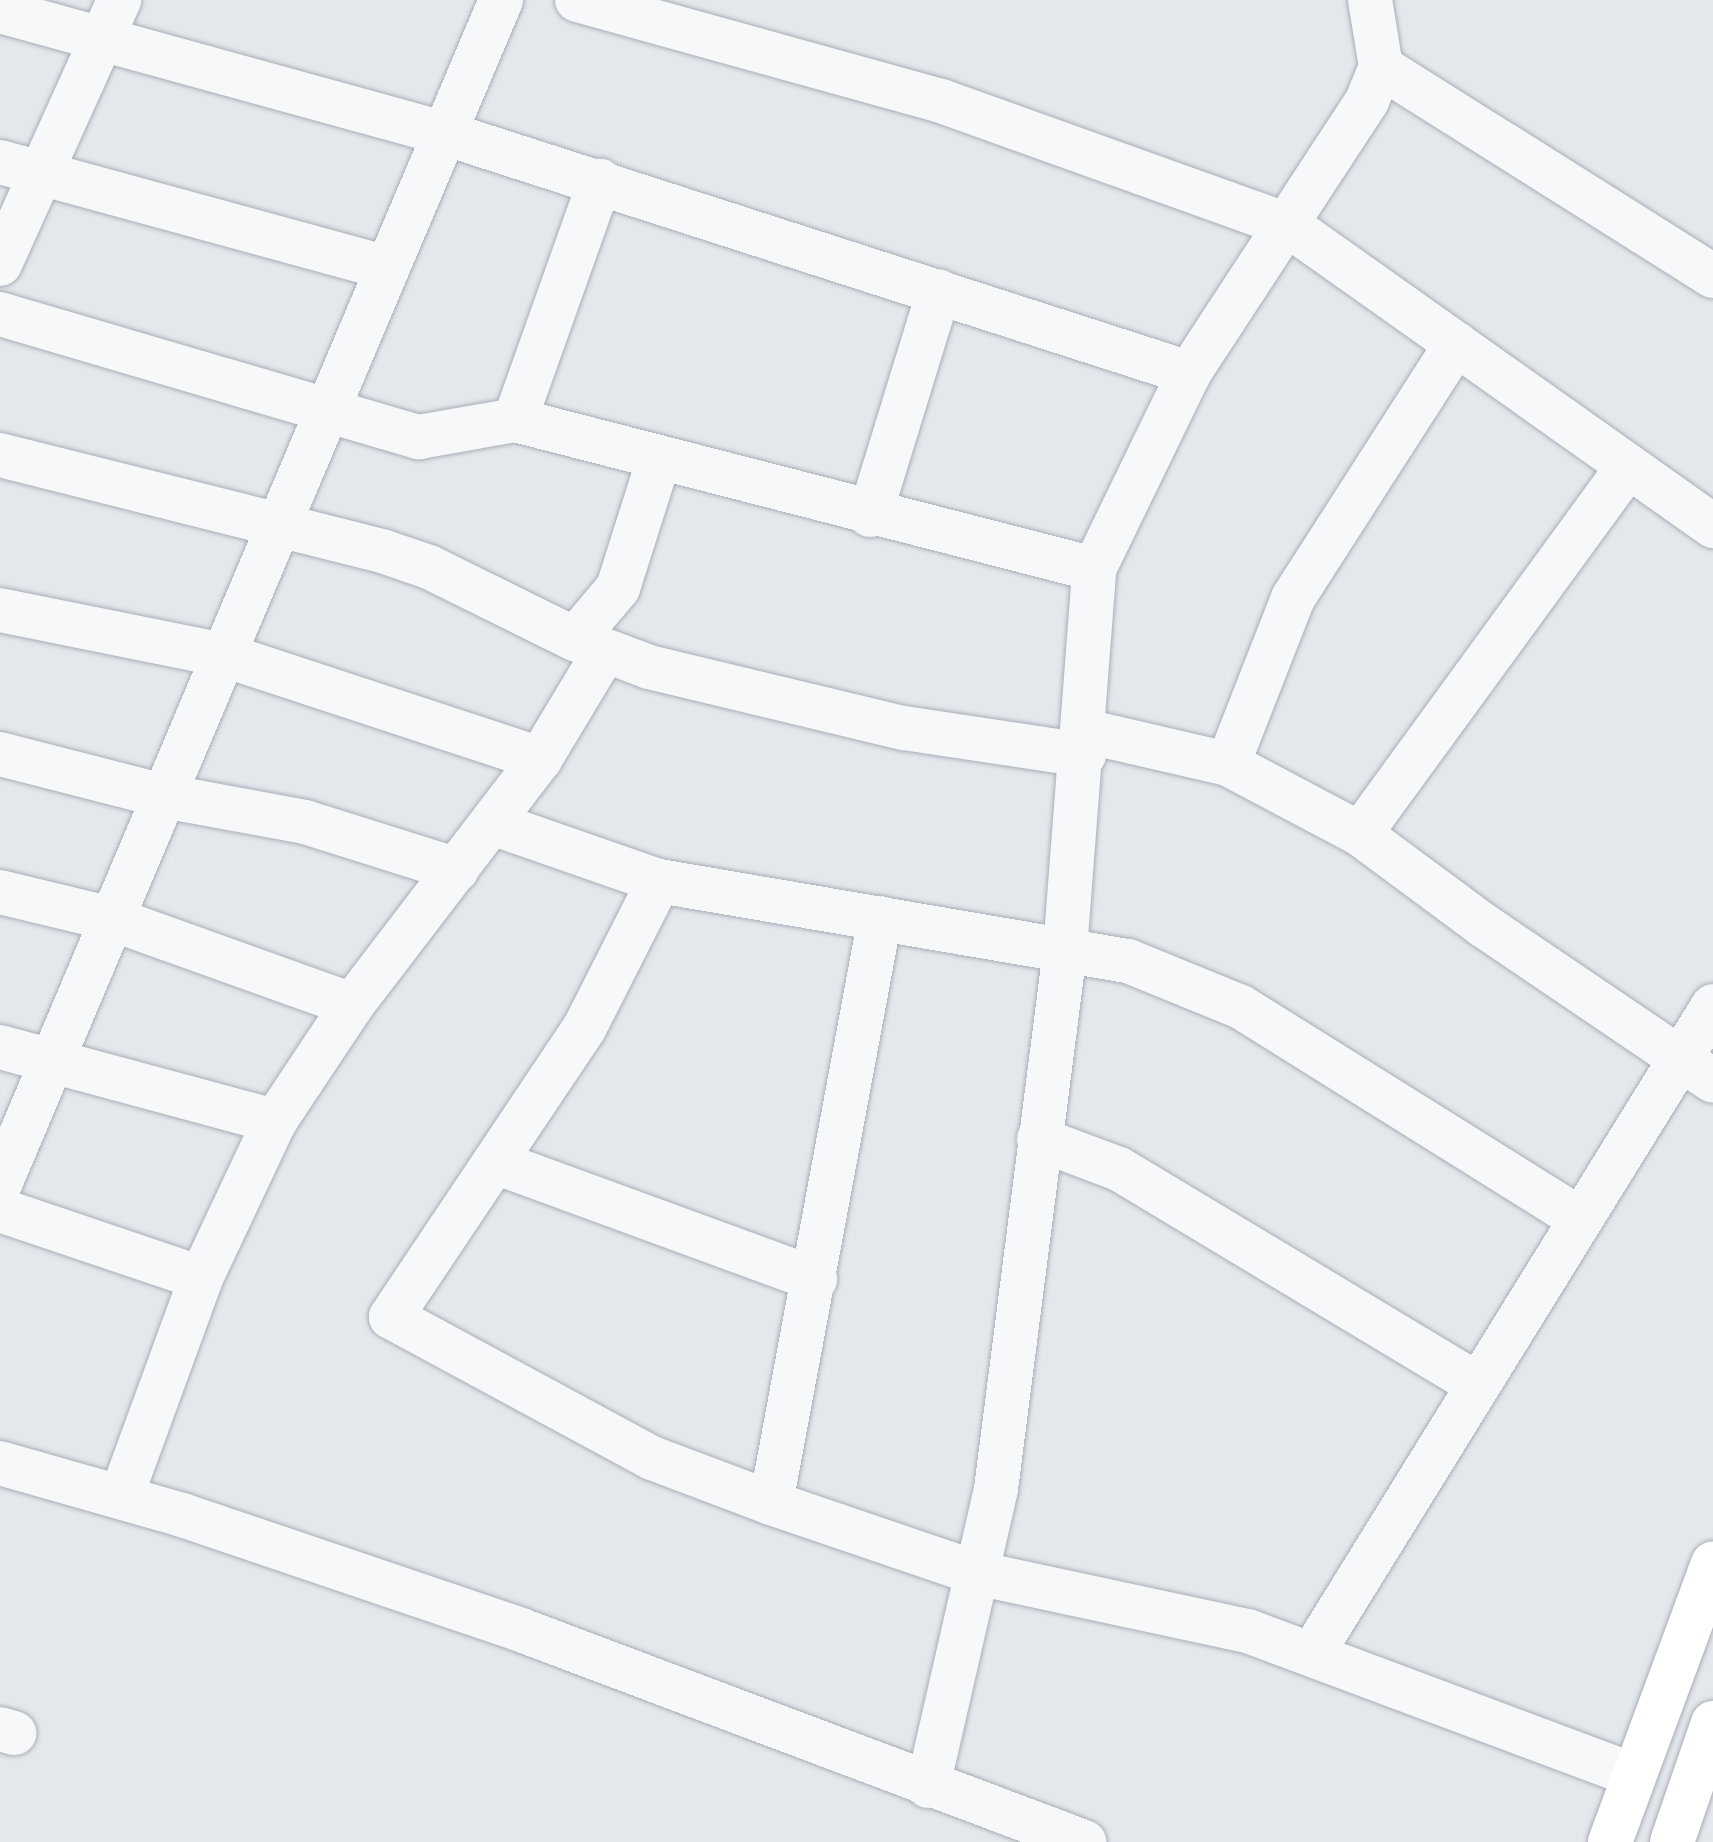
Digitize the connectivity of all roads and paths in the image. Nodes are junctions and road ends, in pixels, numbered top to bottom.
1 (119, 0) edge
2 (501, 0) edge
3 (577, 0) edge
4 (1370, 0) edge
5 (0, 11) edge
6 (100, 40) junction
7 (1381, 67) junction
8 (444, 133) junction
9 (20, 168) edge
10 (600, 181) junction
11 (1288, 225) junction
12 (0, 264) edge
13 (387, 268) junction
14 (1713, 276) edge
15 (939, 291) junction
16 (0, 314) edge
17 (1456, 344) junction
18 (1189, 373) junction
19 (327, 411) junction
20 (515, 420) junction
21 (0, 455) edge
22 (659, 459) junction
23 (1628, 467) junction
24 (870, 515) junction
25 (280, 524) junction
26 (1713, 526) edge
27 (1094, 569) junction
28 (0, 610) edge
29 (590, 645) junction
30 (224, 655) junction
31 (1084, 743) junction
32 (0, 754) edge
33 (540, 759) junction
34 (1228, 764) junction
35 (164, 796) junction
36 (492, 823) junction
37 (1360, 834) junction
38 (457, 870) junction
39 (659, 881) junction
40 (0, 892) edge
41 (880, 918) junction
42 (112, 919) junction
43 (1065, 950) junction
44 (352, 1005) junction
45 (1713, 1006) edge
46 (0, 1047) edge
47 (52, 1060) junction
48 (1696, 1070) edge
49 (275, 1121) junction
50 (1039, 1139) junction
51 (495, 1162) junction
52 (0, 1184) edge
53 (0, 1210) edge
54 (1580, 1219) junction
55 (201, 1278) junction
56 (815, 1279) junction
57 (1478, 1385) junction
58 (0, 1463) edge
59 (121, 1497) junction
60 (771, 1503) junction
61 (1713, 1563) edge
62 (977, 1573) junction
63 (1312, 1654) junction
64 (1713, 1723) edge
65 (1634, 1775) junction
66 (928, 1786) junction
67 (1084, 1842) edge
68 (1610, 1842) edge
69 (1672, 1842) edge

1 - 6 street
2 - 8 street
3 - 11 street
4 - 7 street
5 - 6 street
6 - 8 street
6 - 9 street
7 - 11 street
7 - 14 street
8 - 10 street
8 - 13 street
9 - 12 street
9 - 13 street
10 - 15 street
10 - 20 street
11 - 17 street
11 - 18 street
13 - 19 street
15 - 18 street
15 - 24 street
16 - 19 street
17 - 23 street
17 - 34 street
18 - 27 street
19 - 20 street
19 - 25 street
20 - 22 street
21 - 25 street
22 - 24 street
22 - 29 street
23 - 26 street
23 - 37 street
24 - 27 street
25 - 29 street
25 - 30 street
27 - 31 street
28 - 30 street
29 - 31 street
29 - 33 street
30 - 33 street
30 - 35 street
31 - 34 street
31 - 43 street
32 - 35 street
33 - 36 street
34 - 37 street
35 - 38 street
35 - 42 street
36 - 38 street
36 - 39 street
37 - 48 street
38 - 44 street
39 - 41 street
39 - 51 street
40 - 42 street
41 - 43 street
41 - 56 street
42 - 44 street
42 - 47 street
43 - 50 street
43 - 54 street
44 - 49 street
45 - 48 street
46 - 47 street
47 - 49 street
47 - 52 street
48 - 54 street
49 - 55 street
50 - 57 street
50 - 62 street
51 - 56 street
51 - 60 street
53 - 55 street
54 - 57 street
55 - 59 street
56 - 60 street
57 - 63 street
58 - 59 street
59 - 66 street
60 - 62 street
61 - 65 main road
62 - 63 street
62 - 66 street
63 - 65 street
64 - 69 main road
65 - 68 main road
66 - 67 street

